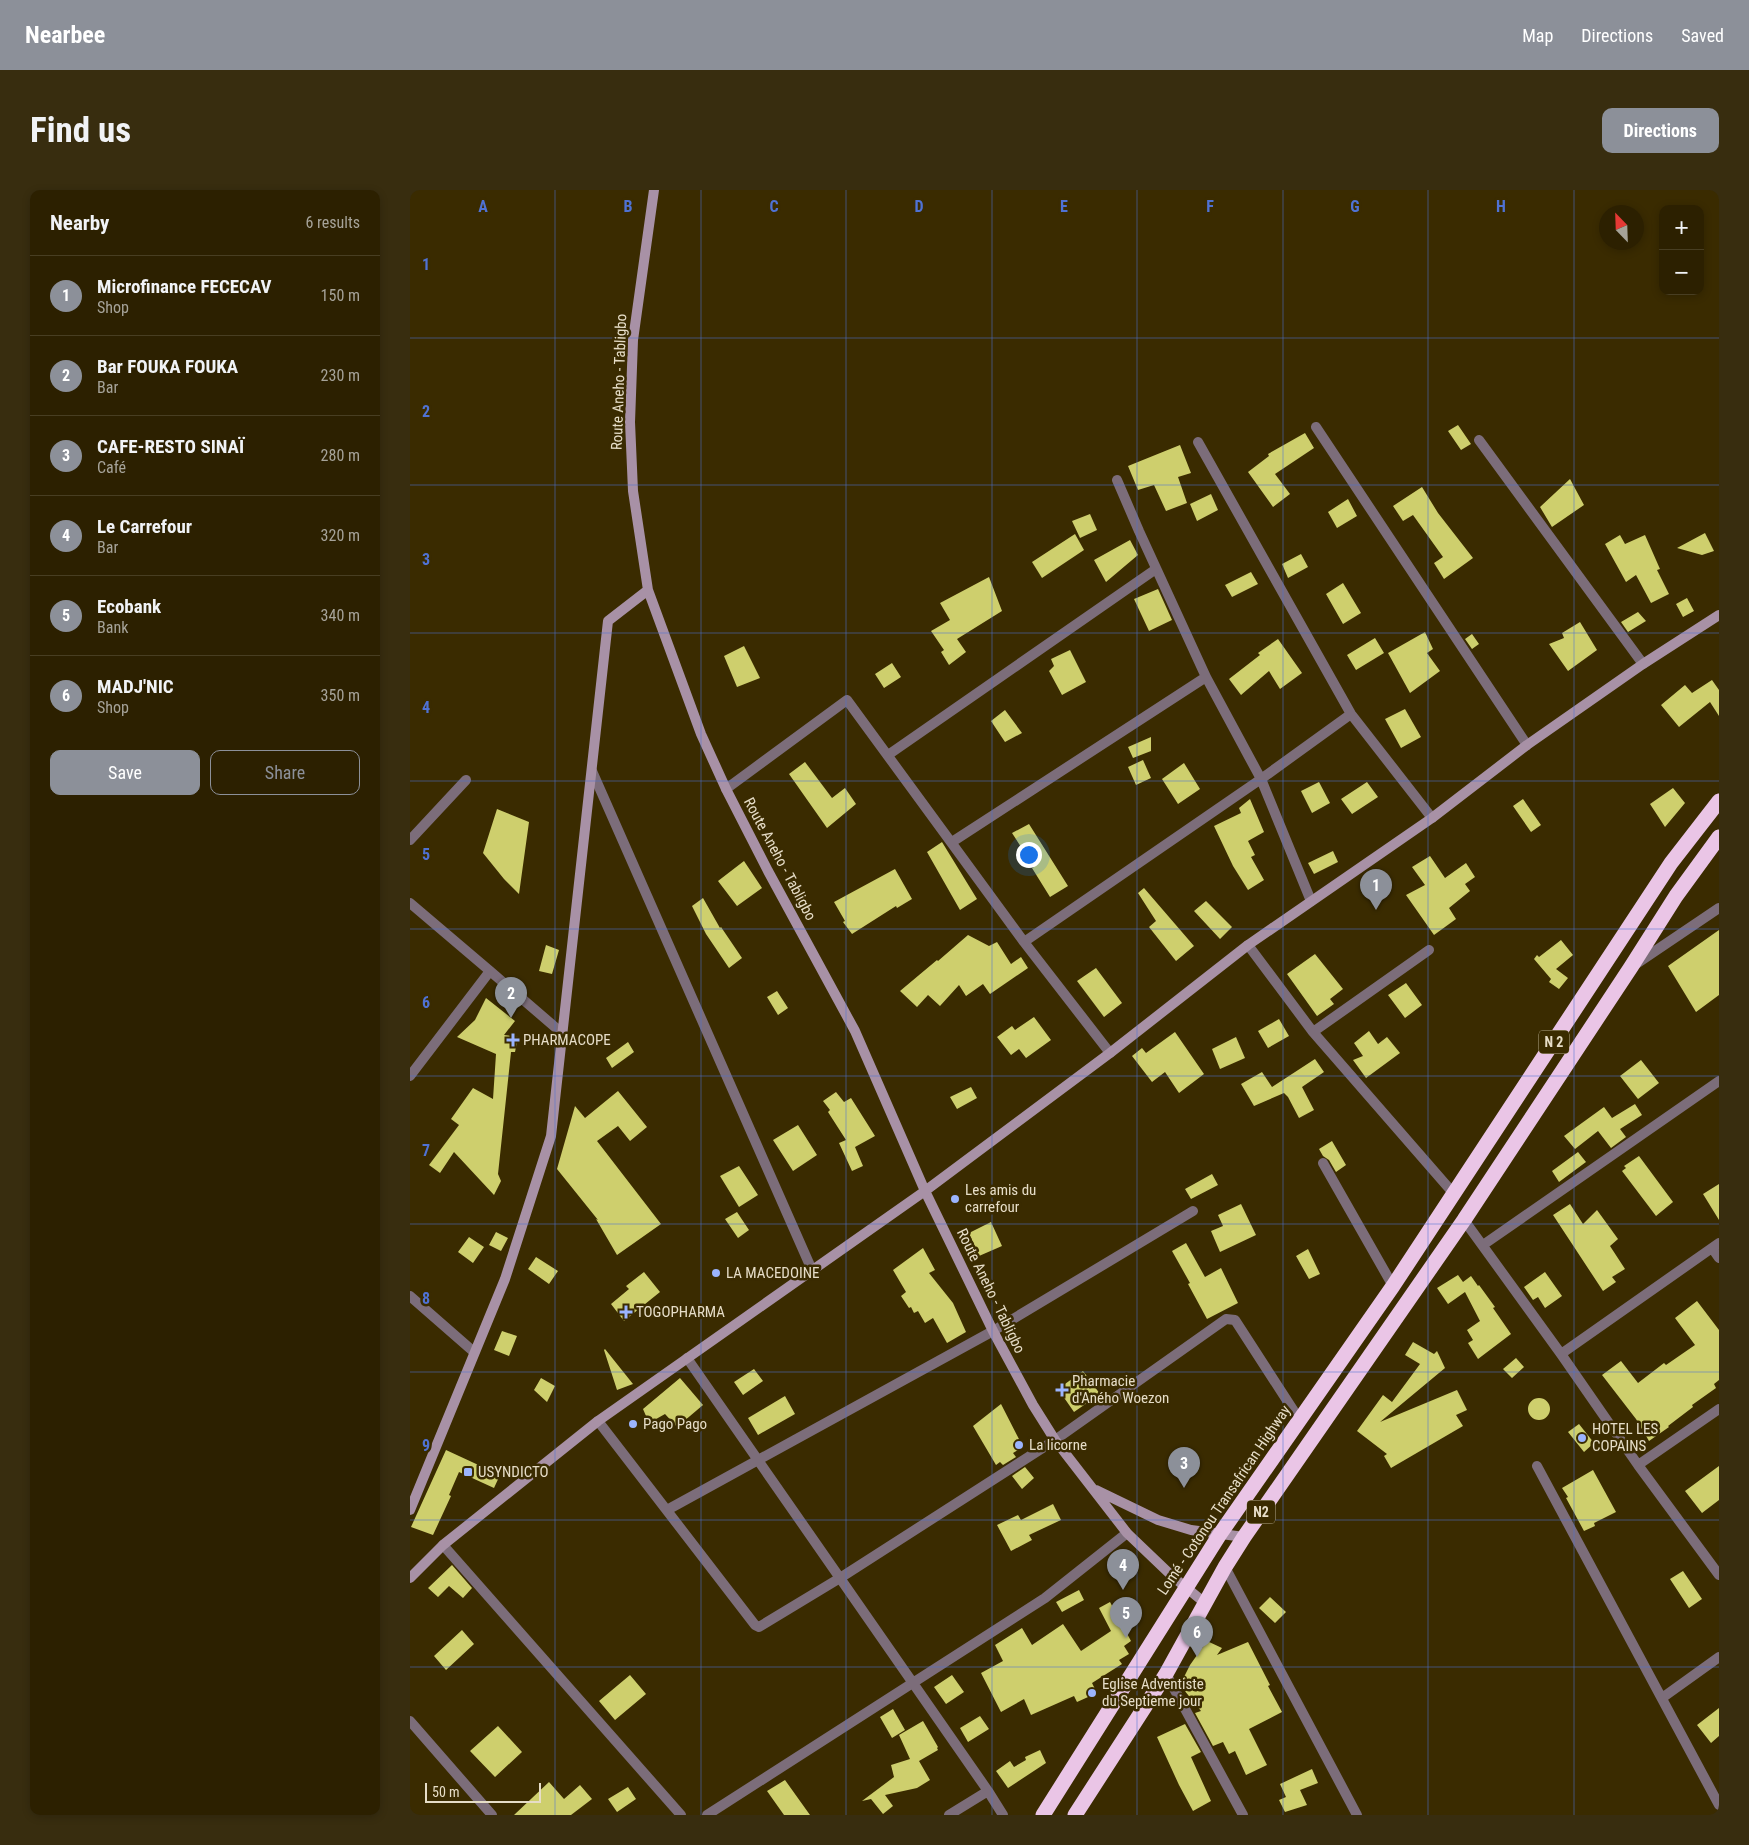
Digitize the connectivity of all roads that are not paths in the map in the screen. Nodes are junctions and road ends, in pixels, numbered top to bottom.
1 (654, 190) edge
2 (1316, 427) dead end
3 (1479, 440) dead end
4 (1198, 442) dead end
5 (1118, 480) dead end
6 (1156, 569) junction
7 (648, 590) junction
8 (1719, 615) edge
9 (1643, 664) junction
10 (1206, 677) junction
11 (1351, 714) junction
12 (1527, 745) junction
13 (888, 755) junction
14 (592, 771) junction
15 (1261, 779) junction
16 (466, 780) dead end
17 (726, 789) junction
18 (1719, 800) edge
19 (1432, 818) junction
20 (1719, 837) edge
21 (410, 840) edge
22 (952, 842) junction
23 (1311, 901) junction
24 (410, 904) edge
25 (1719, 908) edge
26 (1024, 942) junction
27 (1248, 946) junction
28 (1428, 950) dead end
29 (1631, 967) junction
30 (490, 971) junction
31 (1313, 1032) junction
32 (563, 1034) junction
33 (1110, 1053) junction
34 (410, 1076) edge
35 (1719, 1081) edge
36 (1323, 1163) dead end
37 (925, 1191) junction
38 (1454, 1194) junction
39 (1193, 1210) dead end
40 (1464, 1220) junction
41 (1483, 1245) junction
42 (1715, 1245) edge
43 (1719, 1258) edge
44 (812, 1270) junction
45 (1393, 1286) junction
46 (410, 1296) edge
47 (993, 1331) junction
48 (474, 1352) junction
49 (1561, 1354) junction
50 (687, 1358) junction
51 (1719, 1409) edge
52 (1299, 1419) junction
53 (598, 1421) junction
54 (1055, 1440) junction
55 (758, 1459) junction
56 (1638, 1465) junction
57 (1537, 1466) dead end
58 (1093, 1488) junction
59 (410, 1510) edge
60 (667, 1510) junction
61 (1126, 1533) junction
62 (1220, 1534) junction
63 (1244, 1537) junction
64 (443, 1545) junction
65 (1225, 1567) junction
66 (1719, 1575) edge
67 (410, 1578) edge
68 (840, 1578) junction
69 (1186, 1588) junction
70 (1205, 1603) junction
71 (1719, 1657) edge
72 (1166, 1674) junction
73 (913, 1682) junction
74 (1662, 1698) junction
75 (410, 1721) edge
76 (988, 1791) junction
77 (1719, 1806) edge
78 (492, 1815) edge
79 (681, 1815) edge
80 (707, 1815) edge
81 (949, 1815) edge
82 (1002, 1815) edge
83 (1043, 1815) edge
84 (1075, 1815) edge
85 (1243, 1815) edge
86 (1357, 1815) edge

1 - 7 street, Route Aneho - Tabligbo
2 - 12 street
3 - 9 street
4 - 11 street
5 - 6 street
6 - 10 street
6 - 13 street
7 - 14 street
7 - 17 street, Route Aneho - Tabligbo
8 - 9 street
9 - 12 street
10 - 15 street
10 - 22 street
11 - 15 street
11 - 19 street
12 - 19 street
13 - 17 street
13 - 22 street
14 - 32 street
14 - 44 street
15 - 23 street
15 - 26 street
16 - 21 street
17 - 37 street, Route Aneho - Tabligbo
18 - 38 highway, N 2
19 - 23 street
20 - 29 highway, N 2
22 - 26 street
23 - 27 street
24 - 30 street
25 - 29 street
26 - 33 street
27 - 31 street
27 - 33 street
28 - 31 street
29 - 40 highway, N 2
30 - 32 street
30 - 34 street
31 - 38 street
32 - 48 street
33 - 37 street
35 - 41 street
36 - 45 street
37 - 44 street
37 - 47 street, Route Aneho - Tabligbo
38 - 45 highway, N 2
39 - 47 street
40 - 41 street
40 - 63 highway, N2
41 - 49 street
42 - 43 street
42 - 49 street
44 - 50 street
45 - 52 highway, Lomé - Cotonou Transafrican Highway / N2
46 - 48 street
47 - 54 street, Route Aneho - Tabligbo
47 - 55 street
48 - 59 street
49 - 56 street
50 - 53 street
50 - 55 street
51 - 56 street
52 - 54 street
52 - 62 highway, Lomé - Cotonou Transafrican Highway / N2
53 - 60 street
53 - 64 street
54 - 58 street, Route Aneho - Tabligbo
54 - 68 street
55 - 60 street
55 - 68 street
56 - 66 street
57 - 74 street
58 - 61 street, Route Aneho - Tabligbo
58 - 62 street
60 - 68 street
61 - 69 street, Route Aneho - Tabligbo
61 - 73 street
62 - 63 street
62 - 69 highway, Lomé - Cotonou Transafrican Highway / N2
63 - 65 highway, N2
64 - 67 street
64 - 79 street
65 - 70 highway, N2
65 - 86 street
68 - 73 street
69 - 70 street, Route Aneho - Tabligbo
69 - 83 highway, Lomé - Cotonou Transafrican Highway / N2
70 - 72 highway, N2
71 - 74 street
72 - 84 highway, N2
72 - 85 street
73 - 76 street
73 - 80 street
74 - 77 street
75 - 78 street
76 - 81 street
76 - 82 street

